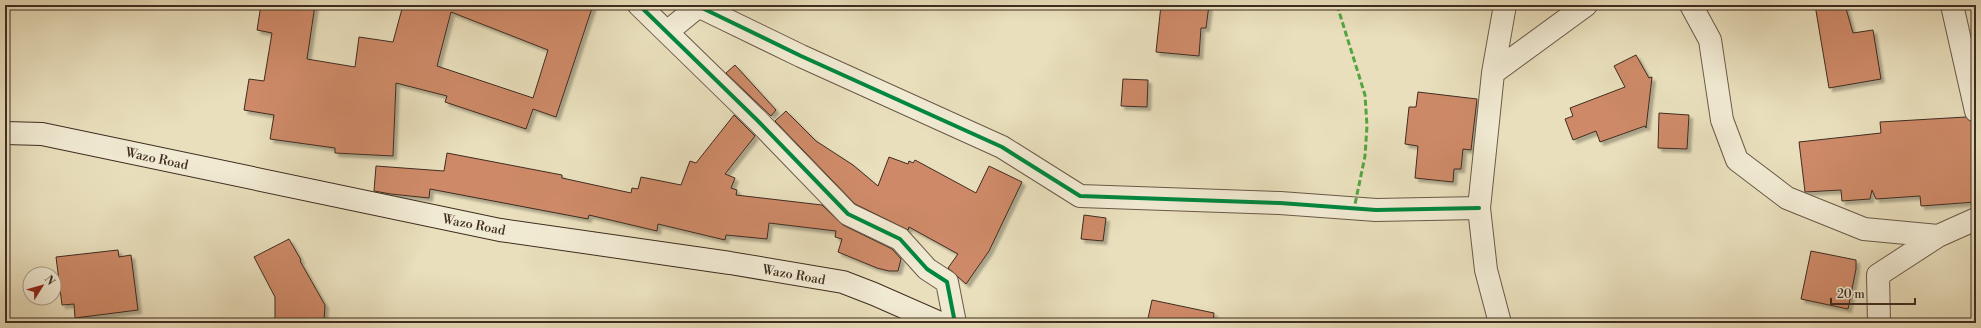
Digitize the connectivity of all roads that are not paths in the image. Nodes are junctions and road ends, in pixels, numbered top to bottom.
1 (639, 5) edge
2 (1505, 5) edge
3 (1586, 5) edge
4 (1691, 5) edge
5 (1952, 5) edge
6 (699, 6) edge
7 (667, 32) junction
8 (1493, 73) junction
9 (1976, 111) edge
10 (5, 133) edge
11 (1479, 208) junction
12 (1976, 219) edge
13 (1938, 236) junction
14 (940, 323) edge
15 (955, 323) edge
16 (1500, 323) edge
17 (1879, 323) edge

1 - 7 street
2 - 8 street
3 - 8 street
4 - 13 street
5 - 9 street
6 - 7 street
6 - 11 street
7 - 15 street
8 - 11 street
10 - 14 street, Wazo Road
11 - 16 street
12 - 13 street
13 - 17 street

